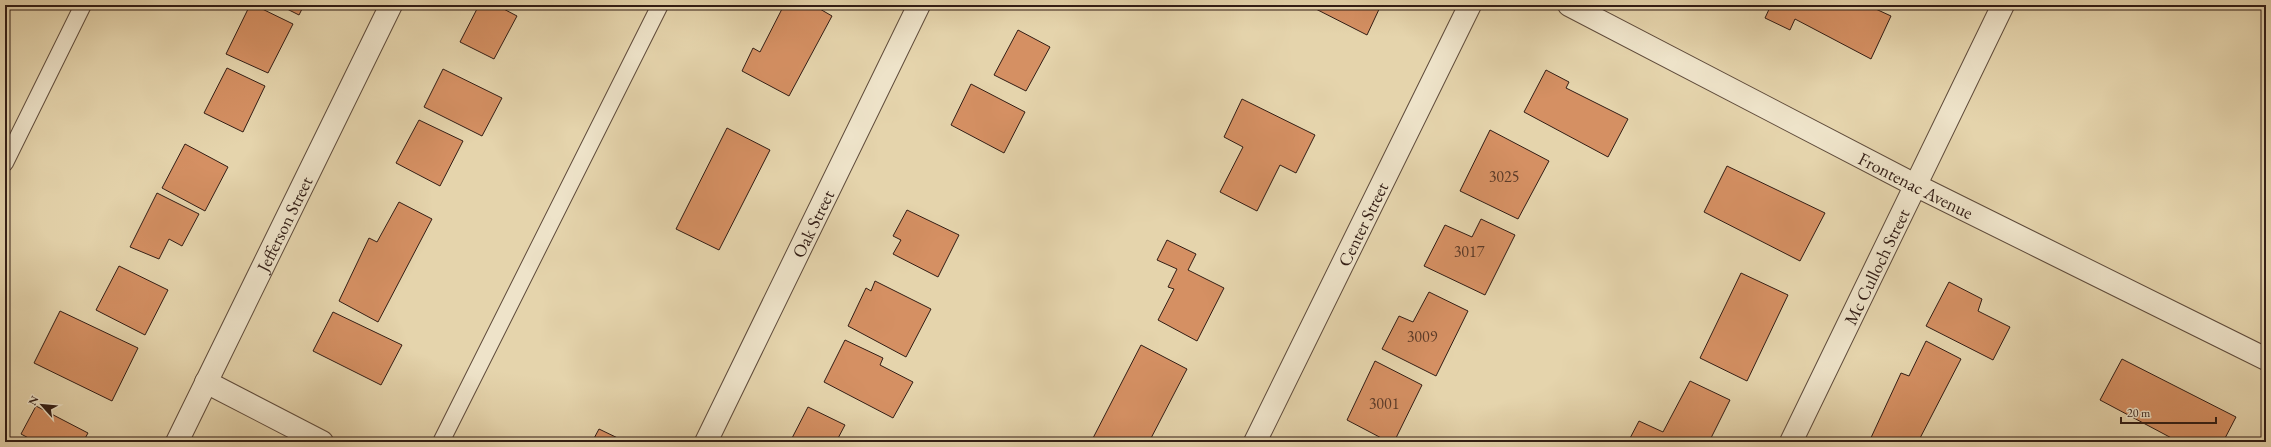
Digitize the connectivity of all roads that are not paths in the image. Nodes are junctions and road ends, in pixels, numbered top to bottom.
1 (83, 5) edge
2 (391, 5) edge
3 (660, 5) edge
4 (919, 5) edge
5 (1470, 5) edge
6 (1569, 5) edge
7 (2004, 5) edge
8 (5, 163) edge
9 (1915, 185) junction
10 (2266, 358) edge
11 (206, 382) junction
12 (177, 442) edge
13 (322, 442) edge
14 (441, 442) edge
15 (706, 442) edge
16 (1255, 442) edge
17 (1791, 442) edge

1 - 8 lane
2 - 11 street, Jefferson Street
3 - 14 lane
4 - 15 street, Oak Street
5 - 16 street, Center Street
6 - 9 street, Frontenac Avenue
7 - 9 street, Mc Culloch Street
9 - 10 street, Frontenac Avenue
9 - 17 street, Mc Culloch Street
11 - 12 street, Jefferson Street
11 - 13 street

